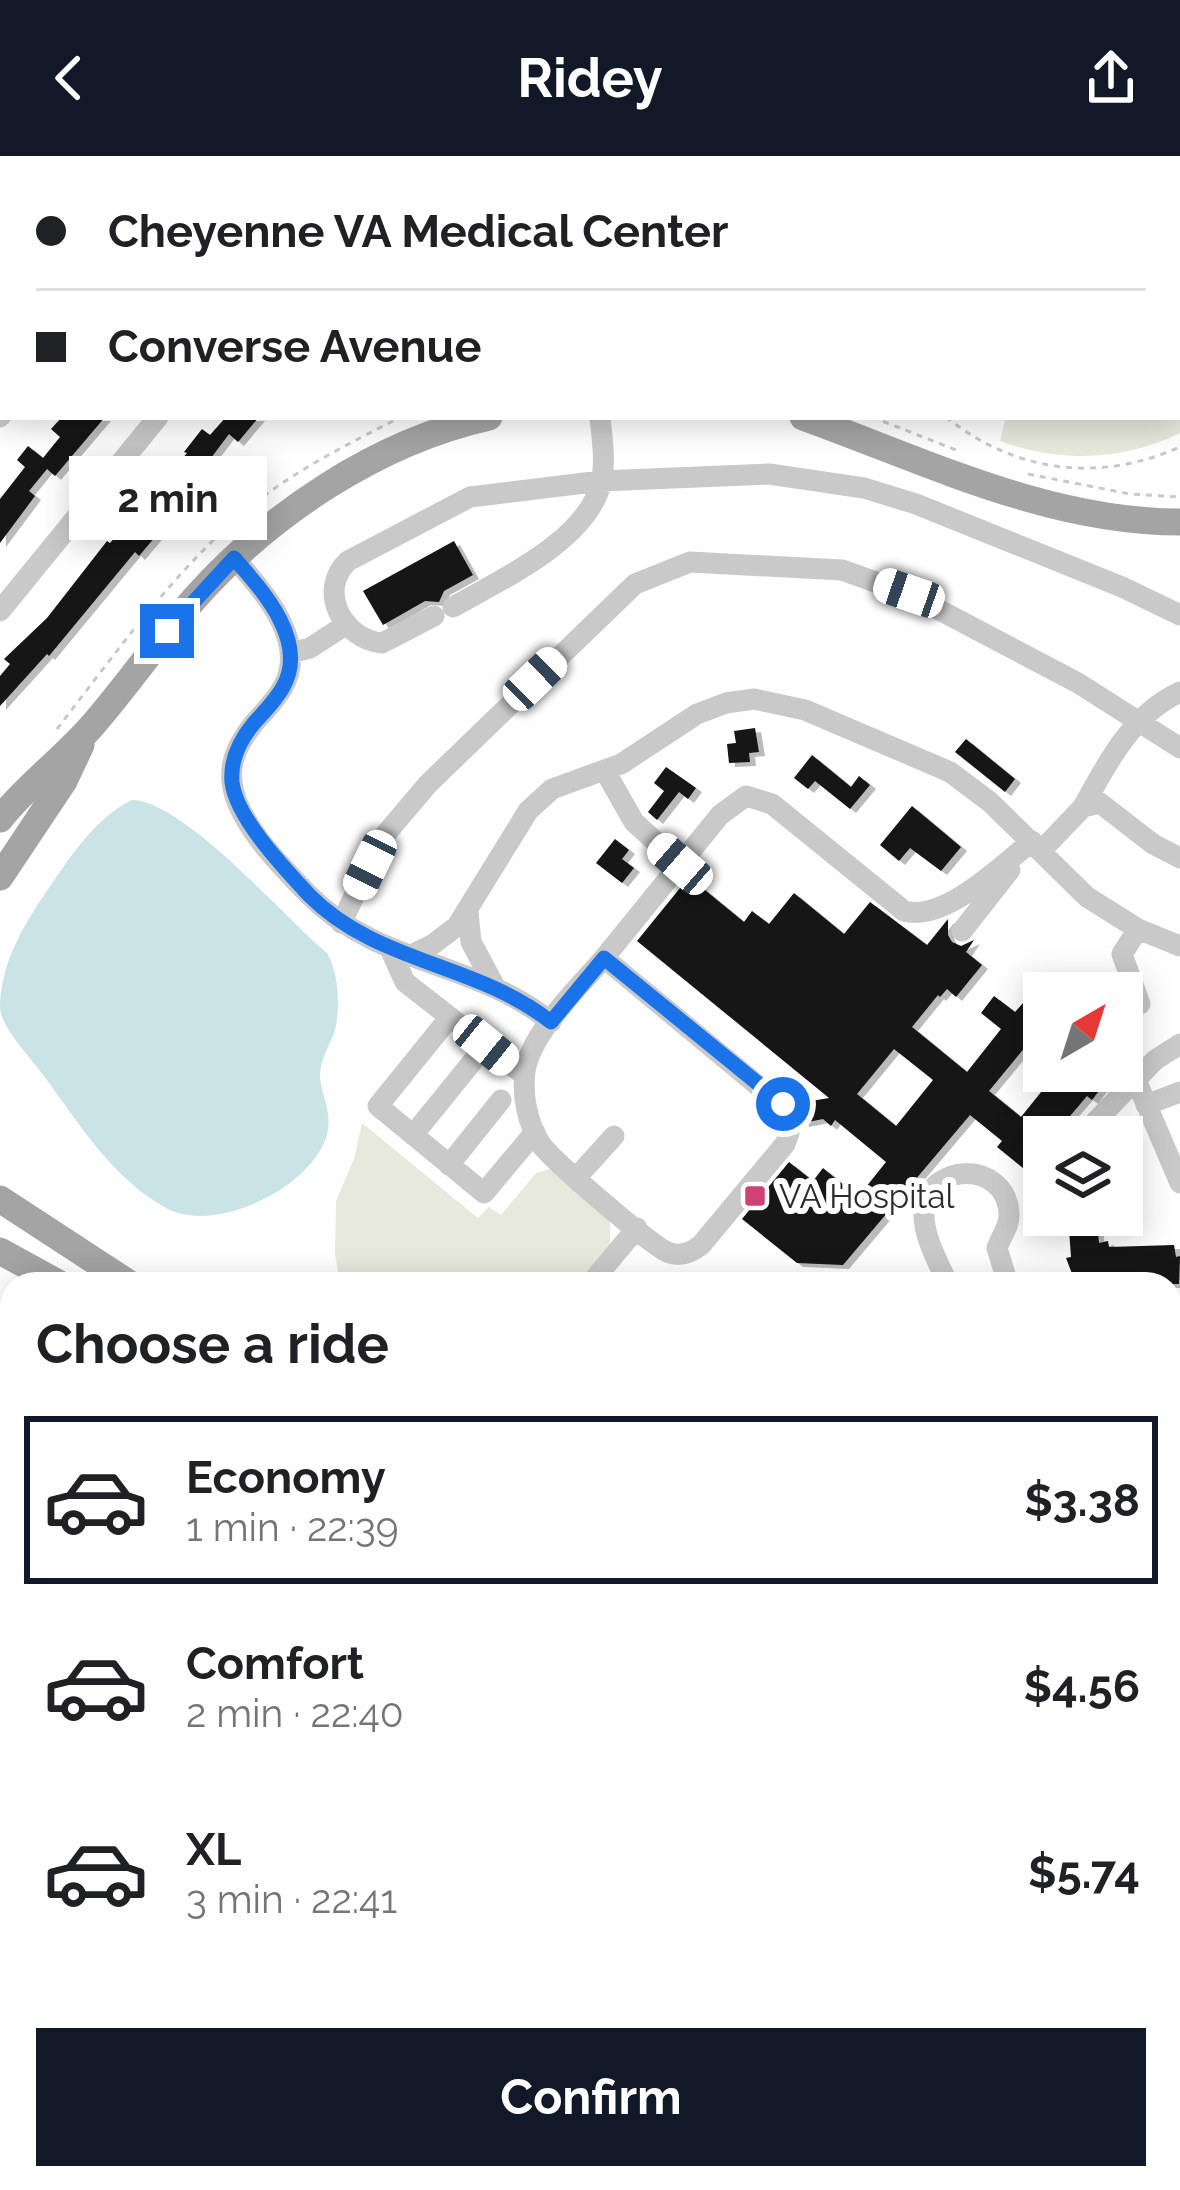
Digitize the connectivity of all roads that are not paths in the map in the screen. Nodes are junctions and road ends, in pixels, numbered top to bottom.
1 (156, 420) edge
2 (480, 420) edge
3 (600, 420) edge
4 (811, 420) edge
5 (601, 481) junction
6 (1180, 522) edge
7 (234, 558) junction
8 (0, 611) edge
9 (1180, 615) edge
10 (346, 624) junction
11 (290, 653) junction
12 (1180, 692) edge
13 (1140, 722) junction
14 (88, 730) junction
15 (1180, 748) edge
16 (605, 771) junction
17 (1083, 807) junction
18 (0, 819) edge
19 (1037, 845) junction
20 (1180, 858) edge
21 (680, 864) junction
22 (0, 877) edge
23 (467, 912) junction
24 (340, 923) junction
25 (1138, 929) junction
26 (962, 931) dead end
27 (1180, 946) edge
28 (399, 954) junction
29 (604, 958) junction
30 (1128, 972) edge
31 (494, 985) junction
32 (450, 1017) junction
33 (551, 1022) junction
34 (1180, 1044) edge
35 (486, 1045) junction
36 (1143, 1073) edge
37 (524, 1075) junction
38 (1124, 1092) edge
39 (1141, 1092) edge
40 (1180, 1092) edge
41 (501, 1100) dead end
42 (1146, 1105) junction
43 (1101, 1116) edge
44 (535, 1132) junction
45 (413, 1136) junction
46 (614, 1136) dead end
47 (449, 1165) junction
48 (576, 1178) junction
49 (1179, 1179) edge
50 (0, 1199) edge
51 (637, 1228) junction
52 (0, 1251) edge
53 (38, 1272) edge
54 (112, 1272) edge
55 (600, 1272) edge
56 (943, 1272) edge
57 (1005, 1272) edge

1 - 8 street
2 - 7 main road
3 - 5 street
4 - 6 main road
5 - 9 street
5 - 10 street
5 - 10 street
7 - 11 street
7 - 14 main road
10 - 11 street
11 - 24 street
12 - 13 street
13 - 15 street
13 - 17 street
13 - 24 street
14 - 18 main road
14 - 22 main road
16 - 19 street
16 - 21 street
16 - 23 street
17 - 19 street
17 - 20 street
19 - 21 street
19 - 25 street
19 - 26 street
21 - 29 street
23 - 28 street
23 - 31 street
24 - 28 street
25 - 27 street
25 - 30 street
28 - 31 street
28 - 32 street
29 - 33 street
29 - 51 street
31 - 33 street
32 - 35 street
32 - 45 street
33 - 37 street
34 - 36 street
35 - 37 street
35 - 45 street
37 - 44 street
38 - 43 street
39 - 42 street
40 - 42 street
41 - 47 street
42 - 49 street
44 - 47 street
44 - 48 street
45 - 47 street
46 - 48 street
48 - 51 street
50 - 54 main road
51 - 55 street
52 - 53 main road
56 - 57 street

